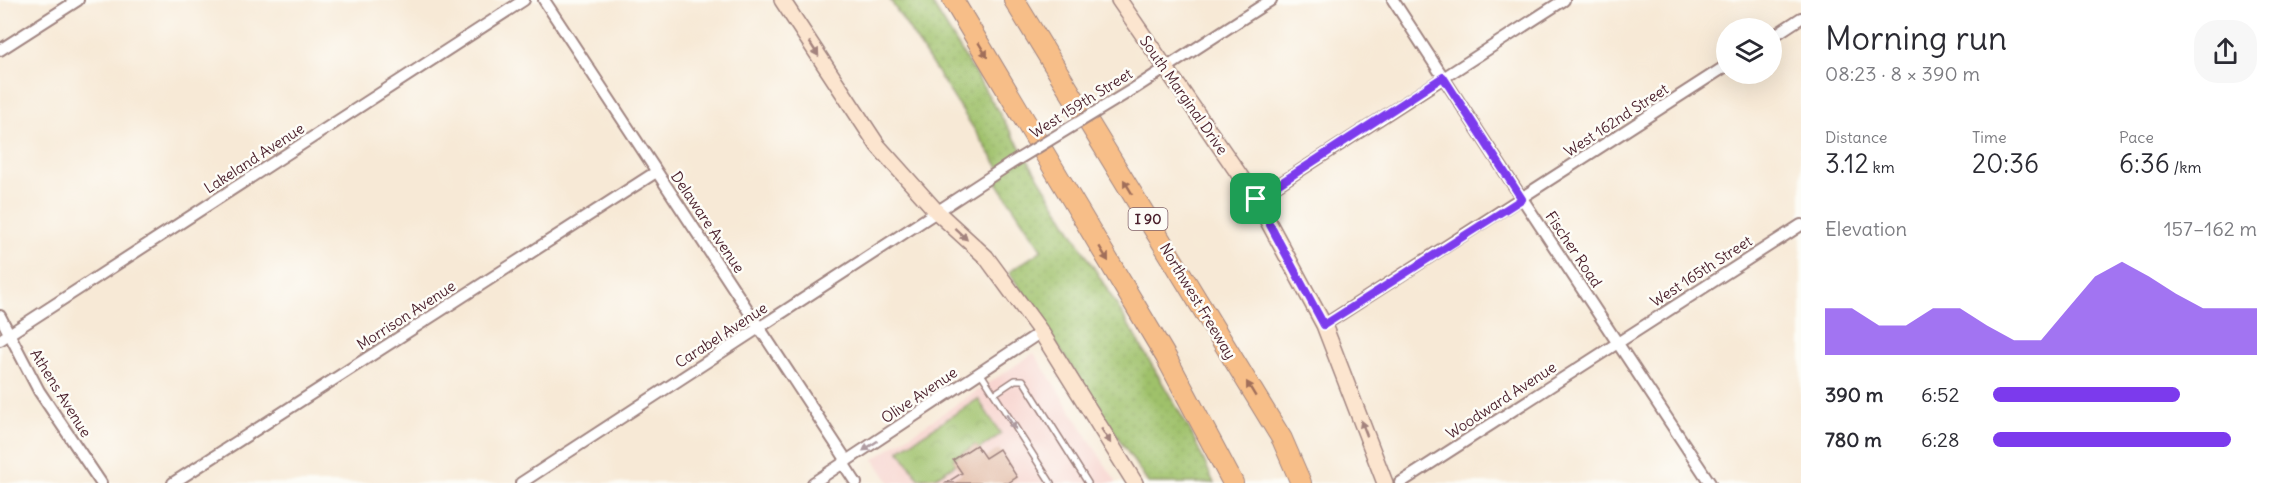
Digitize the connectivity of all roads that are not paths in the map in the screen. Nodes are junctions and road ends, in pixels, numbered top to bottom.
1 (78, 0) edge
2 (524, 0) edge
3 (544, 0) edge
4 (782, 0) edge
5 (952, 0) edge
6 (1014, 0) edge
7 (1119, 0) edge
8 (1271, 0) edge
9 (1393, 0) edge
10 (1564, 0) edge
11 (1801, 18) edge
12 (1782, 30) edge
13 (0, 50) edge
14 (1165, 69) junction
15 (1716, 73) edge
16 (1443, 77) junction
17 (656, 172) junction
18 (1256, 199) junction
19 (1522, 199) junction
20 (937, 212) junction
21 (1801, 225) edge
22 (0, 316) edge
23 (1324, 325) junction
24 (760, 327) junction
25 (1041, 332) junction
26 (4, 338) edge
27 (1618, 343) junction
28 (1166, 357) junction
29 (980, 372) junction
30 (994, 394) junction
31 (1282, 439) junction
32 (845, 462) junction
33 (101, 483) edge
34 (173, 483) edge
35 (521, 483) edge
36 (813, 483) edge
37 (856, 483) edge
38 (1051, 483) edge
39 (1088, 483) edge
40 (1135, 483) edge
41 (1225, 483) edge
42 (1233, 483) edge
43 (1301, 483) edge
44 (1315, 483) edge
45 (1384, 483) edge
46 (1400, 483) edge
47 (1710, 483) edge

1 - 13 street
2 - 26 street, Lakeland Avenue
3 - 17 street, Delaware Avenue
4 -> 20 main road
5 -> 28 highway
31 -> 6 highway, Northwest Freeway / I 90
7 - 14 main road, South Marginal Drive
8 - 14 street, West 159th Street
9 - 16 street, Fischer Road
10 - 16 street
11 - 12 street
14 - 18 main road, South Marginal Drive
14 - 20 street, West 159th Street, bridge
15 - 19 street, West 162nd Street
16 - 18 street
16 - 19 street, Fischer Road
17 - 24 street, Delaware Avenue
17 - 34 street, Morrison Avenue
18 - 23 main road, South Marginal Drive
19 - 23 street, West 162nd Street
19 - 27 street, Fischer Road
20 - 24 street, Carabel Avenue
20 -> 25 main road
21 - 27 street, West 165th Street
22 - 26 street, Athens Avenue
45 -> 23 main road, South Marginal Drive
24 - 32 street, Delaware Avenue
24 - 35 street, Carabel Avenue
25 - 29 street, Olive Avenue
25 -> 40 main road
26 - 33 street, Athens Avenue
27 - 46 street, Woodward Avenue
27 - 47 street, Fischer Road
28 - 41 highway
28 - 42 highway
29 - 30 lane
29 -> 32 street, Olive Avenue
30 -> 38 lane
30 - 39 lane
31 - 43 highway, Northwest Freeway / I 90
31 - 44 highway
32 - 36 street, Olive Avenue
32 - 37 street, Delaware Avenue

